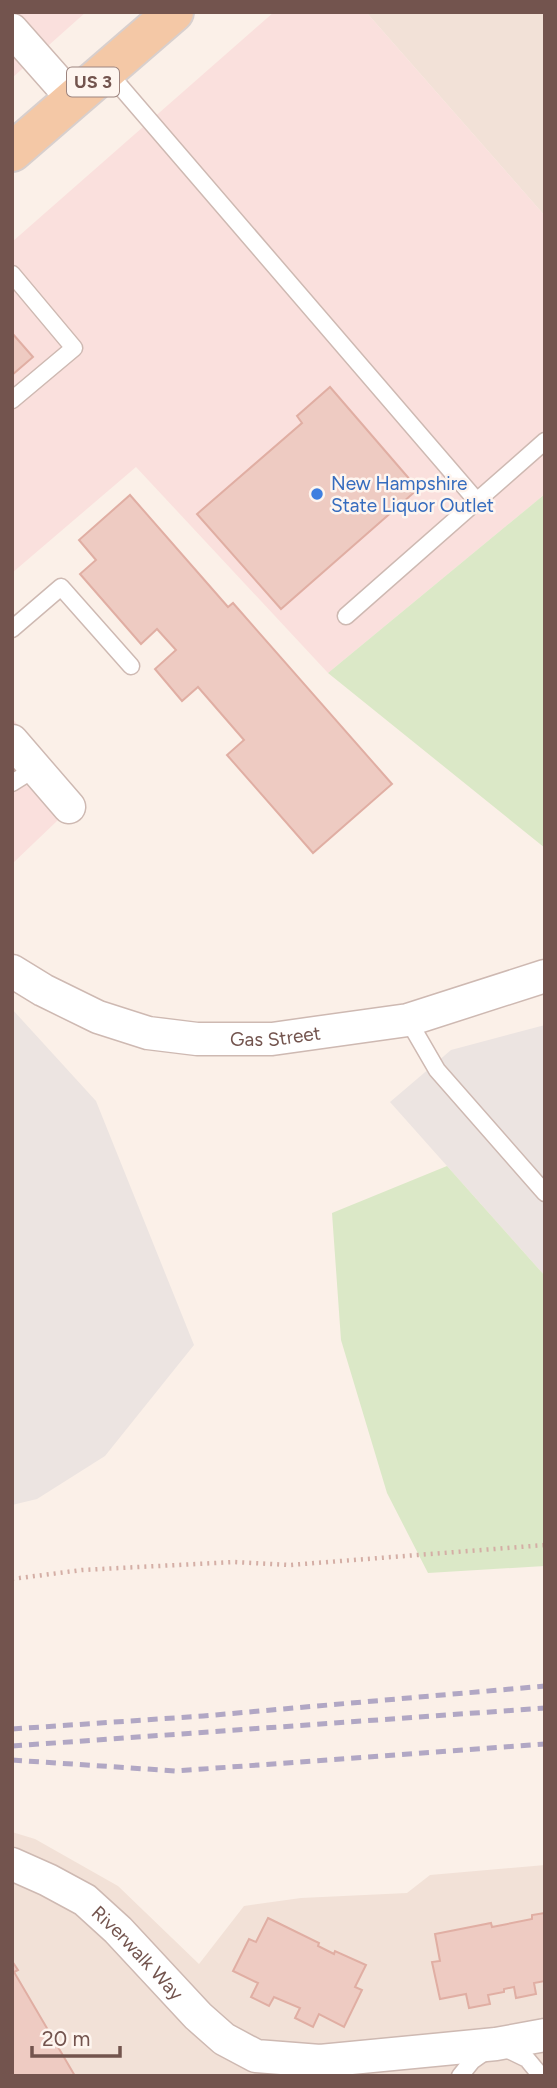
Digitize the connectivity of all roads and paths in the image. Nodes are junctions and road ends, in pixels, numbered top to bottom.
1 (174, 12) edge
2 (12, 30) edge
3 (107, 71) junction
4 (74, 99) junction
5 (12, 152) edge
6 (12, 275) edge
7 (12, 400) edge
8 (545, 441) edge
9 (476, 500) junction
10 (346, 615) dead end
11 (12, 629) edge
12 (131, 666) dead end
13 (12, 741) edge
14 (24, 775) edge
15 (69, 807) dead end
16 (12, 971) edge
17 (545, 976) edge
18 (408, 1020) junction
19 (545, 1193) edge
20 (545, 1545) edge
21 (12, 1579) edge
22 (12, 1864) edge
23 (545, 2035) edge
24 (496, 2044) junction
25 (460, 2076) edge
26 (541, 2076) edge

1 - 3 main road, US 3
2 - 4 street
3 - 4 main road, US 3
3 - 9 lane
4 - 5 main road, US 3
6 - 7 lane
8 - 9 lane
9 - 10 lane
11 - 12 lane
13 - 14 street
14 - 15 street
16 - 18 street, Gas Street
17 - 18 street, Gas Street
18 - 19 lane
20 - 21 path
22 - 24 street, Riverwalk Way
23 - 24 street, Riverwalk Way
24 - 25 lane
24 - 26 lane

